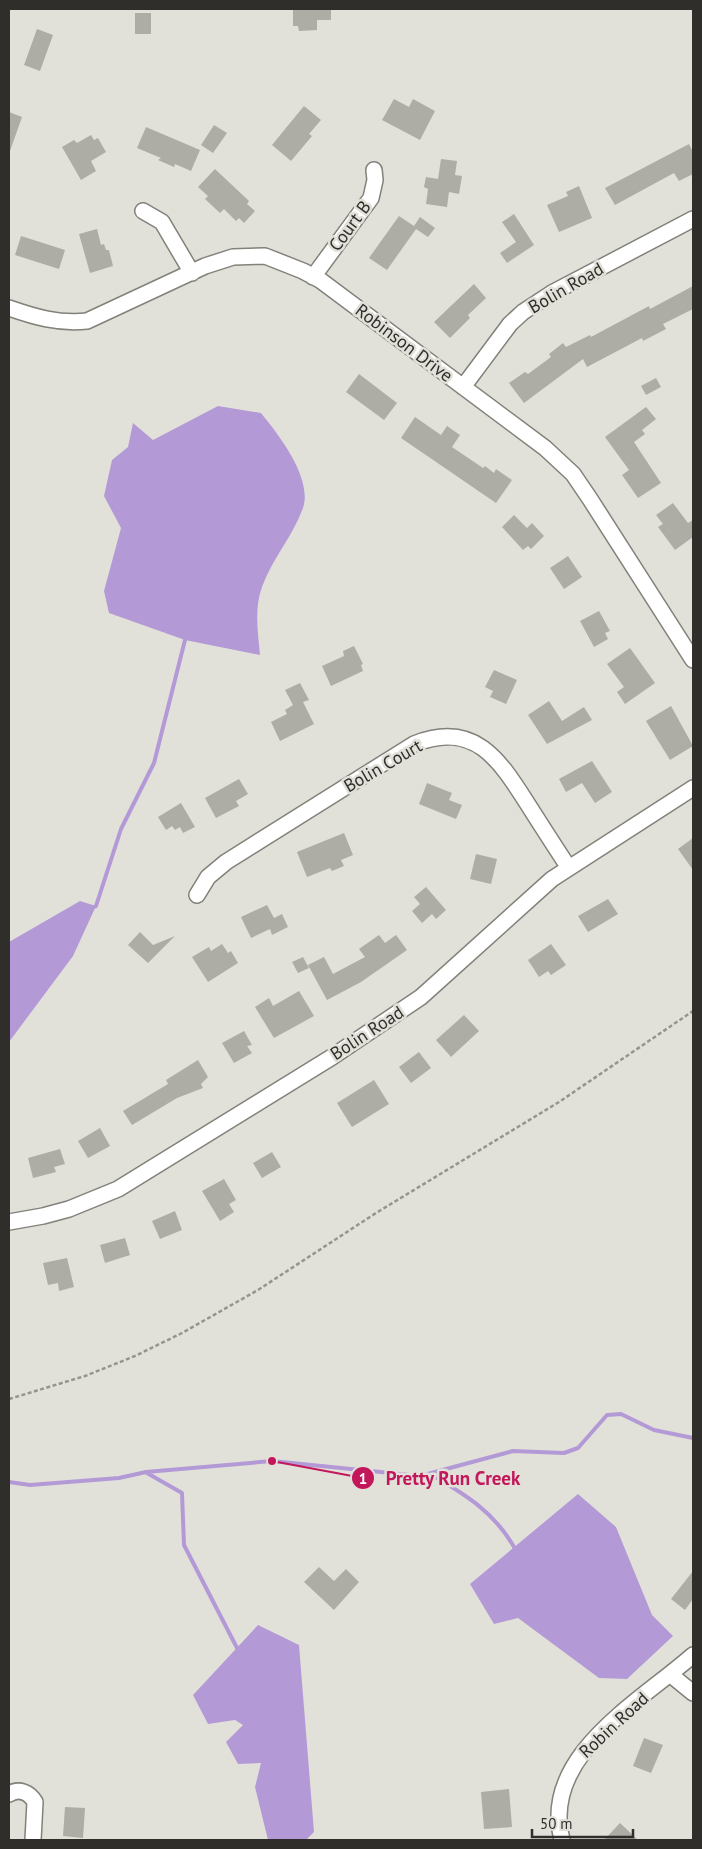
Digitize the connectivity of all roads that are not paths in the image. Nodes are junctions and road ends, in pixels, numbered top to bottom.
1 (374, 170) dead end
2 (144, 211) dead end
3 (693, 219) edge
4 (192, 273) junction
5 (313, 277) junction
6 (9, 308) edge
7 (464, 387) junction
8 (693, 660) edge
9 (693, 788) edge
10 (569, 868) junction
11 (197, 895) dead end
12 (9, 1222) edge
13 (693, 1655) edge
14 (671, 1675) junction
15 (693, 1693) edge
16 (9, 1794) edge
17 (33, 1840) edge
18 (562, 1840) edge

1 - 5 street, Court B
2 - 4 street
3 - 7 street, Bolin Road
4 - 5 street, Robinson Drive
4 - 6 street, Robinson Drive
5 - 7 street, Robinson Drive
7 - 8 street, Robinson Drive
9 - 10 street, Bolin Road
10 - 11 street, Bolin Court
10 - 12 street, Bolin Road
13 - 14 street, Robin Road
14 - 15 street
14 - 18 street, Robin Road
16 - 17 street

